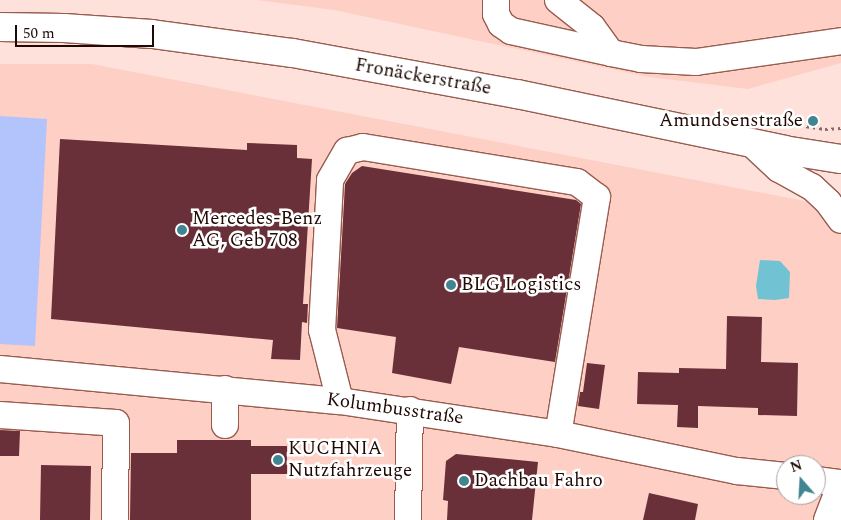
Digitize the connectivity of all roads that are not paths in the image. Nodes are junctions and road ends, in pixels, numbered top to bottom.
1 (558, 0) edge
2 (491, 5) edge
3 (0, 27) edge
4 (841, 41) edge
5 (611, 53) junction
6 (751, 144) junction
7 (841, 159) edge
8 (841, 220) edge
9 (0, 369) edge
10 (225, 390) junction
11 (340, 401) junction
12 (410, 410) junction
13 (0, 415) edge
14 (225, 425) dead end
15 (558, 434) junction
16 (776, 475) edge
17 (826, 481) edge
18 (841, 483) edge
19 (115, 520) edge
20 (408, 520) edge
21 (826, 520) edge

1 - 5 street
2 - 5 street
3 - 6 main road, Fronäckerstraße
4 - 5 street
6 - 7 main road, Fronäckerstraße
6 - 8 street
9 - 10 street, Kolumbusstraße
10 - 11 street, Kolumbusstraße
10 - 14 street
11 - 12 street, Kolumbusstraße
11 - 15 street
12 - 15 street, Kolumbusstraße
12 - 20 street
13 - 19 street
15 - 16 street, Kolumbusstraße
17 - 18 street
18 - 21 street

